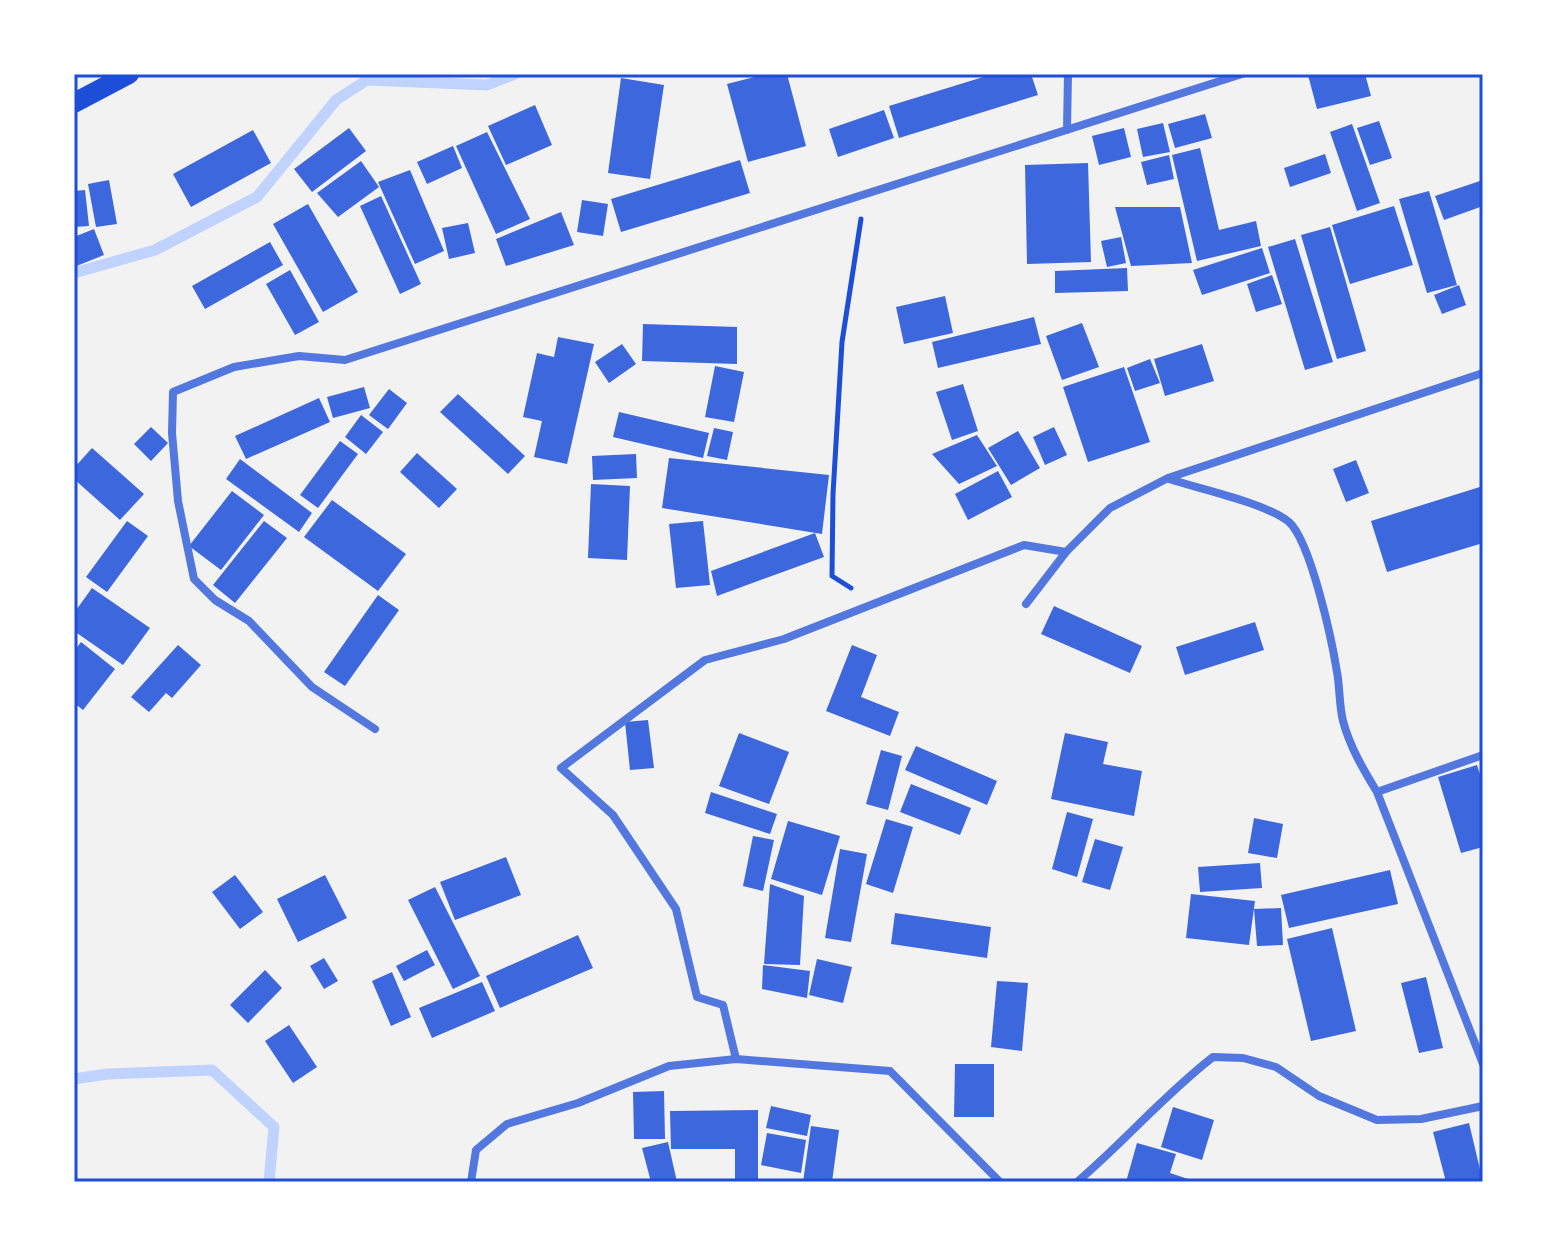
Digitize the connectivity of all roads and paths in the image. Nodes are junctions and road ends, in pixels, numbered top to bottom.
1 (129, 74) edge
2 (1068, 74) edge
3 (1242, 74) edge
4 (74, 103) edge
5 (1067, 130) junction
6 (867, 194) junction
7 (1483, 373) edge
8 (1168, 478) junction
9 (1066, 552) junction
10 (876, 603) junction
11 (1026, 604) dead end
12 (375, 729) dead end
13 (1483, 755) edge
14 (1377, 792) junction
15 (736, 1059) junction
16 (1483, 1064) edge
17 (1483, 1106) edge
18 (471, 1182) edge
19 (1000, 1182) edge
20 (1077, 1182) edge

1 - 4 main road
2 - 5 street
3 - 5 street
5 - 6 street
6 - 10 path
6 - 12 street
7 - 8 street
8 - 9 street
8 - 14 street
9 - 10 street
9 - 11 street
10 - 15 street
13 - 14 street
14 - 16 street
15 - 18 street
15 - 19 street
17 - 20 street

